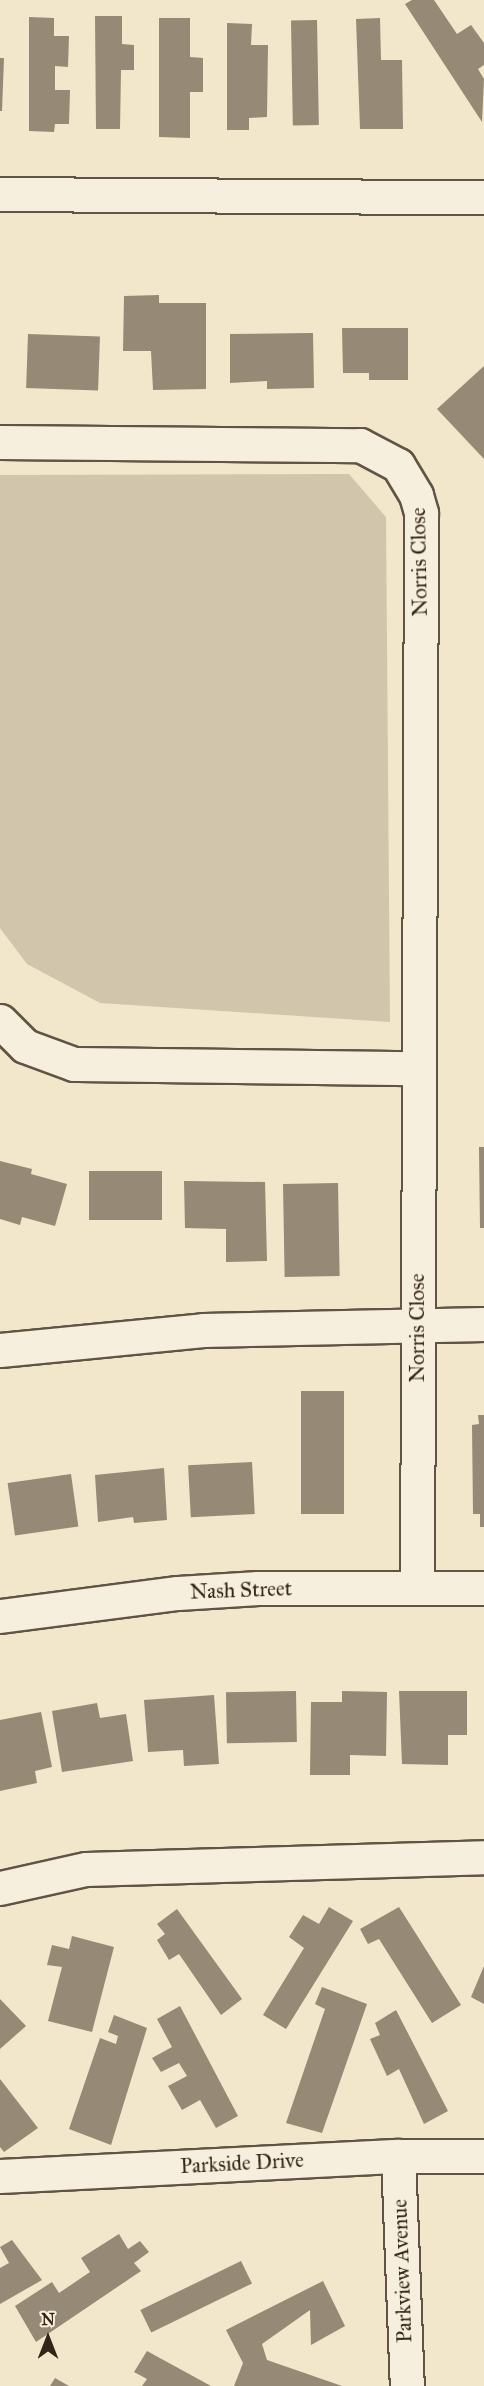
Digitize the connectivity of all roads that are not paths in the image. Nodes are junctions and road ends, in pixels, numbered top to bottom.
1 (0, 194) edge
2 (484, 196) edge
3 (0, 442) edge
4 (0, 1021) edge
5 (418, 1068) junction
6 (417, 1324) junction
7 (484, 1324) edge
8 (0, 1350) edge
9 (417, 1588) junction
10 (484, 1588) edge
11 (0, 1616) edge
12 (484, 1857) edge
13 (0, 1888) edge
14 (398, 2156) junction
15 (484, 2156) edge
16 (0, 2176) edge
17 (407, 2386) edge

1 - 2 street
3 - 5 street, Norris Close
4 - 5 street
5 - 6 street, Norris Close
6 - 7 street
6 - 8 street
6 - 9 street, Norris Close
9 - 10 street, Nash Street
9 - 11 street, Nash Street
12 - 13 street
14 - 15 street, Parkside Drive
14 - 16 street, Parkside Drive
14 - 17 street, Parkview Avenue

